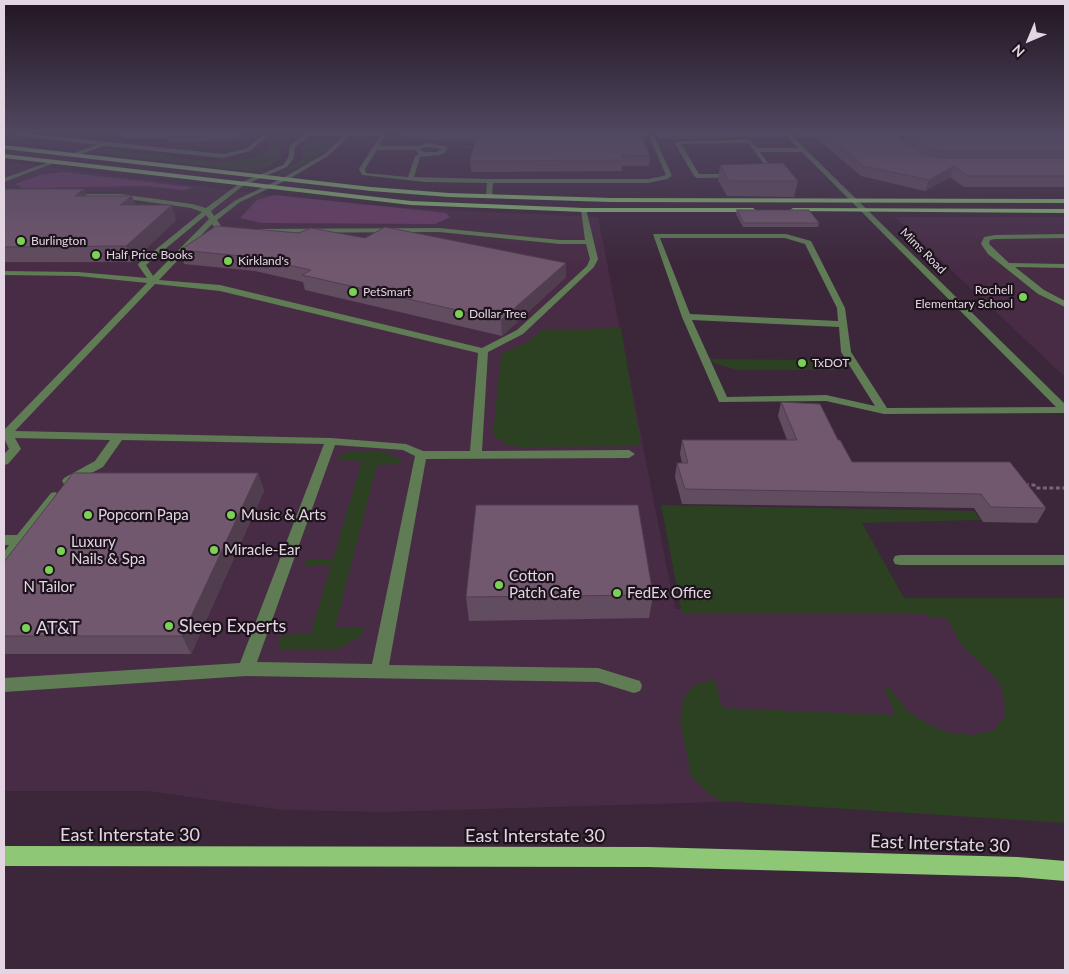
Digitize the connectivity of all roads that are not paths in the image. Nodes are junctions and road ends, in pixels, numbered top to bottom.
1 (178, 176) edge
2 (261, 176) edge
3 (265, 176) edge
4 (289, 176) edge
5 (387, 176) edge
6 (668, 176) edge
7 (830, 176) edge
8 (285, 179) junction
9 (410, 179) joint
10 (490, 181) junction
11 (242, 184) junction
12 (265, 187) junction
13 (59, 195) edge
14 (489, 196) junction
15 (854, 200) junction
16 (1065, 200) edge
17 (584, 210) junction
18 (758, 210) edge
19 (788, 210) edge
20 (864, 210) junction
21 (207, 211) junction
22 (1065, 211) edge
23 (212, 220) junction
24 (240, 231) edge
25 (250, 231) edge
26 (1065, 236) edge
27 (589, 242) junction
28 (1008, 265) junction
29 (1065, 266) edge
30 (4, 273) edge
31 (153, 282) junction
32 (1065, 304) edge
33 (686, 317) junction
34 (843, 324) junction
35 (483, 350) junction
36 (1065, 410) edge
37 (884, 411) junction
38 (5, 435) edge
39 (119, 436) junction
40 (331, 441) junction
41 (421, 454) junction
42 (629, 454) dead end
43 (476, 456) junction
44 (4, 461) edge
45 (4, 540) edge
46 (21, 540) junction
47 (900, 560) dead end
48 (1065, 560) edge
49 (4, 561) edge
50 (246, 669) junction
51 (380, 672) junction
52 (4, 685) edge
53 (634, 686) dead end
54 (4, 856) edge
55 (1065, 871) edge

1 - 11 main road
2 - 11 street
3 - 8 main road
4 - 8 street
5 - 9 street
6 - 10 street
7 - 15 street, Mims Road
8 - 12 street
8 - 14 main road
9 - 10 street
10 - 14 street
11 - 12 main road
11 - 21 street
12 - 17 main road
12 - 23 street
13 - 21 street
14 - 15 main road
15 - 16 main road
15 - 20 street, Mims Road
17 - 18 main road
17 - 27 street
19 - 20 main road
20 - 22 main road
20 - 36 street, Mims Road
21 - 23 street
21 - 31 street
23 - 24 street
23 - 31 street
25 - 27 street
26 - 28 street
27 - 35 street
28 - 29 street
28 - 32 street
30 - 31 street
31 - 35 street
31 - 38 street
33 - 34 street
33 - 34 street
33 - 37 street
34 - 37 street
35 - 43 street
36 - 37 street
38 - 39 street
38 - 44 street
39 - 40 street
39 - 46 street
40 - 41 street
40 - 50 street
41 - 43 street
41 - 51 street
42 - 43 street
45 - 46 street
46 - 49 street
47 - 48 street
50 - 51 street
50 - 52 street
51 - 53 street
54 - 55 main road, East Interstate 30

